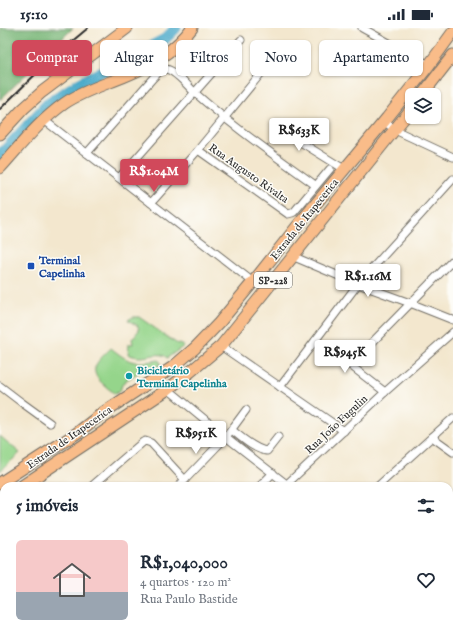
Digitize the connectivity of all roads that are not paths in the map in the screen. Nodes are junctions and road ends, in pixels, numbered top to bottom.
1 (127, 28) edge
2 (192, 28) edge
3 (362, 28) edge
4 (453, 32) edge
5 (444, 45) junction
6 (453, 55) edge
7 (429, 65) junction
8 (209, 76) edge
9 (260, 76) edge
10 (427, 88) edge
11 (195, 92) junction
12 (405, 117) edge
13 (225, 118) junction
14 (44, 120) junction
15 (384, 122) junction
16 (278, 128) dead end
17 (395, 130) junction
18 (0, 134) edge
19 (198, 150) junction
20 (87, 154) junction
21 (453, 157) edge
22 (0, 168) edge
23 (330, 168) dead end
24 (344, 169) junction
25 (119, 178) junction
26 (453, 179) edge
27 (315, 186) junction
28 (151, 203) junction
29 (292, 256) junction
30 (453, 260) edge
31 (253, 282) junction
32 (358, 284) junction
33 (410, 303) junction
34 (453, 320) edge
35 (453, 332) edge
36 (315, 341) junction
37 (221, 346) junction
38 (350, 365) junction
39 (0, 386) edge
40 (280, 387) junction
41 (168, 389) junction
42 (385, 392) junction
43 (246, 410) dead end
44 (453, 418) edge
45 (50, 423) dead end
46 (232, 430) junction
47 (344, 431) junction
48 (77, 433) junction
49 (226, 437) junction
50 (278, 437) dead end
51 (432, 437) junction
52 (453, 452) edge
53 (273, 473) junction
54 (185, 480) joint
55 (3, 482) edge
56 (19, 482) edge
57 (28, 482) edge
58 (97, 482) edge
59 (264, 482) edge
60 (284, 482) edge
61 (291, 482) edge
62 (382, 482) edge

1 - 18 main road
2 - 14 main road
3 - 7 street
4 - 5 main road, Estrada de Itapecerica / SP-228
5 - 7 main road, Estrada de Itapecerica / SP-228
5 - 17 main road
6 - 10 main road
7 - 15 main road, Estrada de Itapecerica / SP-228
8 - 11 street
9 - 13 street
11 - 13 street
11 - 20 street
11 - 25 street
12 - 17 main road, Estrada de Itapecerica / SP-228
13 - 19 street
13 - 27 street
14 - 20 street
14 - 22 main road
15 - 17 street
15 - 24 main road, Estrada de Itapecerica / SP-228
16 - 24 street
17 - 21 street
17 - 29 main road, Estrada de Itapecerica / SP-228
19 - 27 street, Rua Augusto Rivalta
19 - 28 street
20 - 25 street
23 - 27 street
24 - 31 main road, Estrada de Itapecerica / SP-228
25 - 28 street
26 - 32 street
28 - 31 street
29 - 32 street
29 - 37 main road, Estrada de Itapecerica / SP-228
30 - 33 street
31 - 48 main road, Estrada de Itapecerica / SP-228
32 - 33 street
32 - 36 street
33 - 34 street
33 - 38 street
35 - 42 street, Rua João Fugulin
36 - 38 street
36 - 40 street
37 - 40 street
37 - 41 main road, Estrada de Itapecerica / SP-228
38 - 42 street
39 - 45 street
40 - 47 street
41 - 49 street
41 - 57 main road, Estrada de Itapecerica / SP-228
42 - 47 street, Rua João Fugulin
43 - 46 street
44 - 51 street
46 - 49 street
46 - 50 street
47 - 61 street, Rua João Fugulin
48 - 55 main road, Estrada de Itapecerica / SP-228
48 - 56 main road
49 - 53 street
49 - 54 street
51 - 52 street
51 - 62 street
53 - 59 street
53 - 60 street
54 - 58 street

